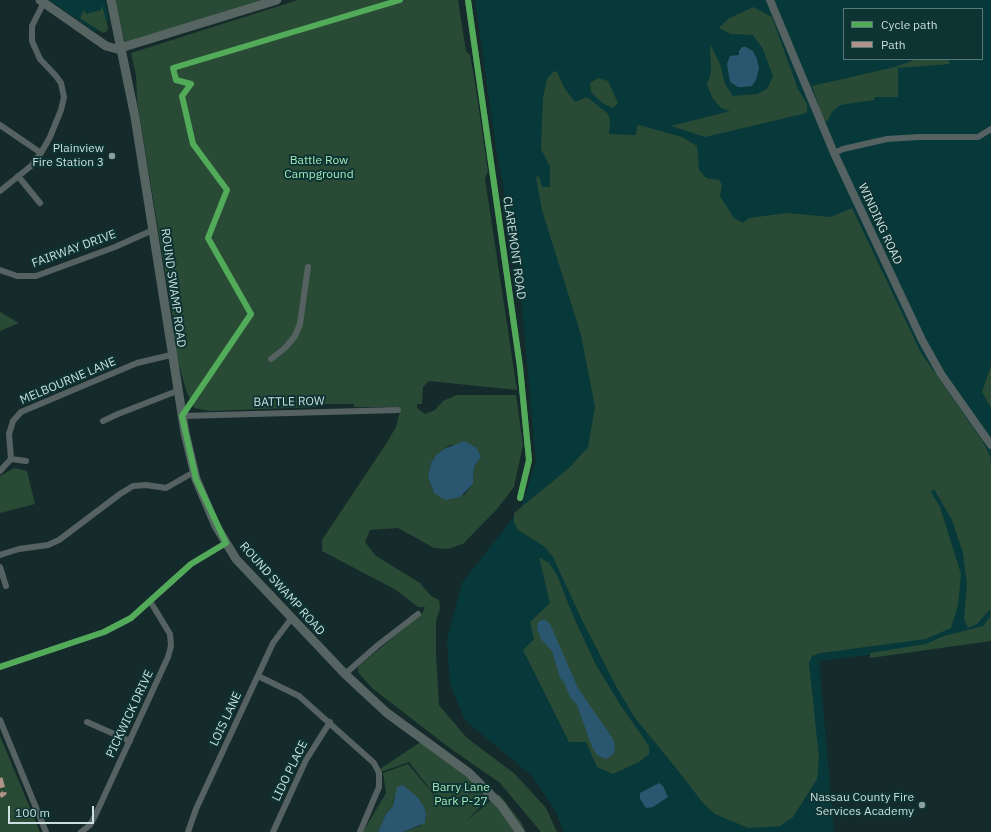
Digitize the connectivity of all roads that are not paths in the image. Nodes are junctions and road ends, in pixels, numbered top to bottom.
1 (110, 0) edge
2 (277, 0) edge
3 (468, 0) edge
4 (770, 0) edge
5 (42, 1) edge
6 (121, 49) junction
7 (0, 125) edge
8 (991, 129) edge
9 (41, 153) junction
10 (834, 153) junction
11 (18, 176) junction
12 (0, 191) edge
13 (40, 203) dead end
14 (153, 230) junction
15 (308, 267) dead end
16 (0, 270) edge
17 (171, 355) junction
18 (271, 359) dead end
19 (177, 391) junction
20 (398, 410) dead end
21 (182, 416) junction
22 (103, 421) dead end
23 (991, 445) edge
24 (11, 458) junction
25 (26, 461) dead end
26 (0, 471) edge
27 (194, 472) junction
28 (520, 498) dead end
29 (226, 543) junction
30 (0, 555) edge
31 (0, 567) edge
32 (6, 586) dead end
33 (150, 601) junction
34 (418, 614) dead end
35 (291, 619) junction
36 (0, 668) edge
37 (345, 674) junction
38 (258, 676) junction
39 (0, 720) edge
40 (87, 722) dead end
41 (330, 722) junction
42 (130, 741) junction
43 (46, 832) edge
44 (81, 832) edge
45 (188, 832) edge
46 (273, 832) edge
47 (360, 832) edge
48 (520, 832) edge

1 - 6 main road, ROUND SWAMP ROAD
2 - 6 main road
3 - 28 street, CLAREMONT ROAD
4 - 10 street, WINDING ROAD
5 - 6 main road
5 - 9 street
6 - 14 main road, ROUND SWAMP ROAD
7 - 9 street
8 - 10 street
9 - 11 street
10 - 23 street, WINDING ROAD
11 - 12 street
11 - 13 street
14 - 16 street, FAIRWAY DRIVE
14 - 17 main road, ROUND SWAMP ROAD
15 - 18 street
17 - 19 main road, ROUND SWAMP ROAD
17 - 24 street, MELBOURNE LANE
19 - 21 main road, ROUND SWAMP ROAD
19 - 22 street
20 - 21 street, BATTLE ROW
21 - 27 main road, ROUND SWAMP ROAD
24 - 25 street
24 - 26 street
27 - 29 main road, ROUND SWAMP ROAD
27 - 30 street
29 - 33 street
29 - 35 main road, ROUND SWAMP ROAD
31 - 32 street
33 - 36 street
33 - 42 street, PICKWICK DRIVE
34 - 37 street
35 - 37 main road, ROUND SWAMP ROAD
35 - 38 street, LOIS LANE
37 - 48 main road, ROUND SWAMP ROAD
38 - 41 street
38 - 45 street, LOIS LANE
39 - 43 street
40 - 42 street
41 - 46 street, LIDO PLACE
41 - 47 street
42 - 44 street, PICKWICK DRIVE

